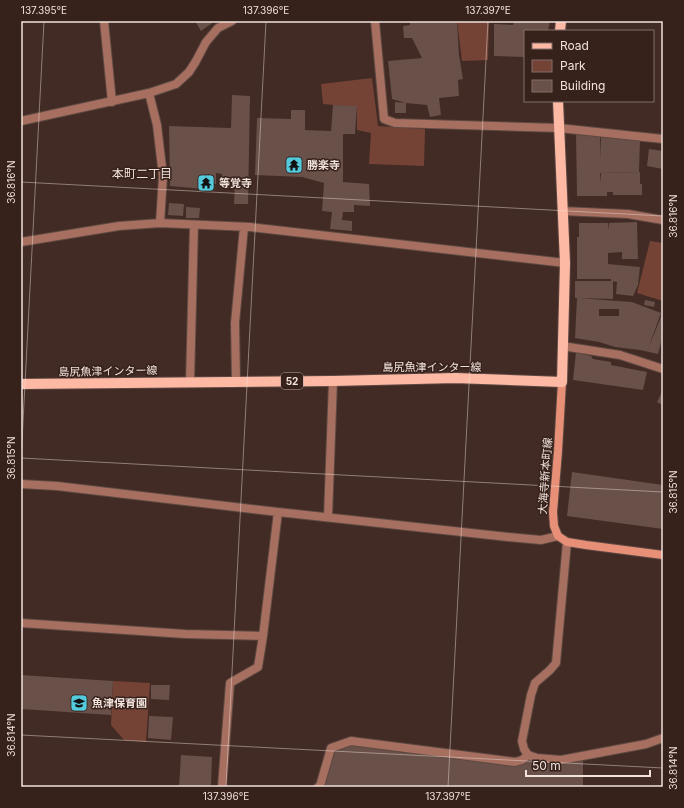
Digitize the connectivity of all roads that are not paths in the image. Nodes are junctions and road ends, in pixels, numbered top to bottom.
1 (104, 21) edge
2 (232, 21) edge
3 (374, 21) edge
4 (149, 93) junction
5 (112, 102) junction
6 (558, 102) edge
7 (21, 121) edge
8 (559, 128) junction
9 (663, 139) edge
10 (562, 211) junction
11 (663, 220) edge
12 (160, 223) junction
13 (194, 225) junction
14 (244, 227) junction
15 (21, 242) edge
16 (565, 263) junction
17 (562, 346) junction
18 (663, 369) edge
19 (333, 381) junction
20 (190, 382) junction
21 (236, 382) junction
22 (562, 382) junction
23 (21, 384) edge
24 (21, 484) edge
25 (278, 512) junction
26 (328, 517) junction
27 (558, 536) junction
28 (567, 542) junction
29 (663, 555) edge
30 (21, 623) edge
31 (263, 636) junction
32 (663, 738) edge
33 (528, 755) junction
34 (222, 787) edge
35 (318, 787) edge

1 - 5 street
2 - 4 street
3 - 8 street
4 - 5 street
4 - 12 street
5 - 7 street
6 - 8 main road
8 - 9 street
8 - 10 main road
10 - 11 street
10 - 16 main road
12 - 13 street
12 - 15 street
13 - 14 street
13 - 20 street
14 - 16 street
14 - 21 street
16 - 17 main road
17 - 18 street
17 - 22 main road
19 - 21 main road, 島尻魚津インター線 / 52
19 - 22 main road, 島尻魚津インター線 / 52
19 - 26 street
20 - 21 main road, 島尻魚津インター線 / 52
20 - 23 main road, 島尻魚津インター線 / 52
22 - 27 main road, 大海寺新本町線
24 - 25 street
25 - 26 street
25 - 31 street
26 - 27 street
27 - 28 main road
28 - 29 main road
28 - 33 street
30 - 31 street
31 - 34 street
32 - 33 street
33 - 35 street

